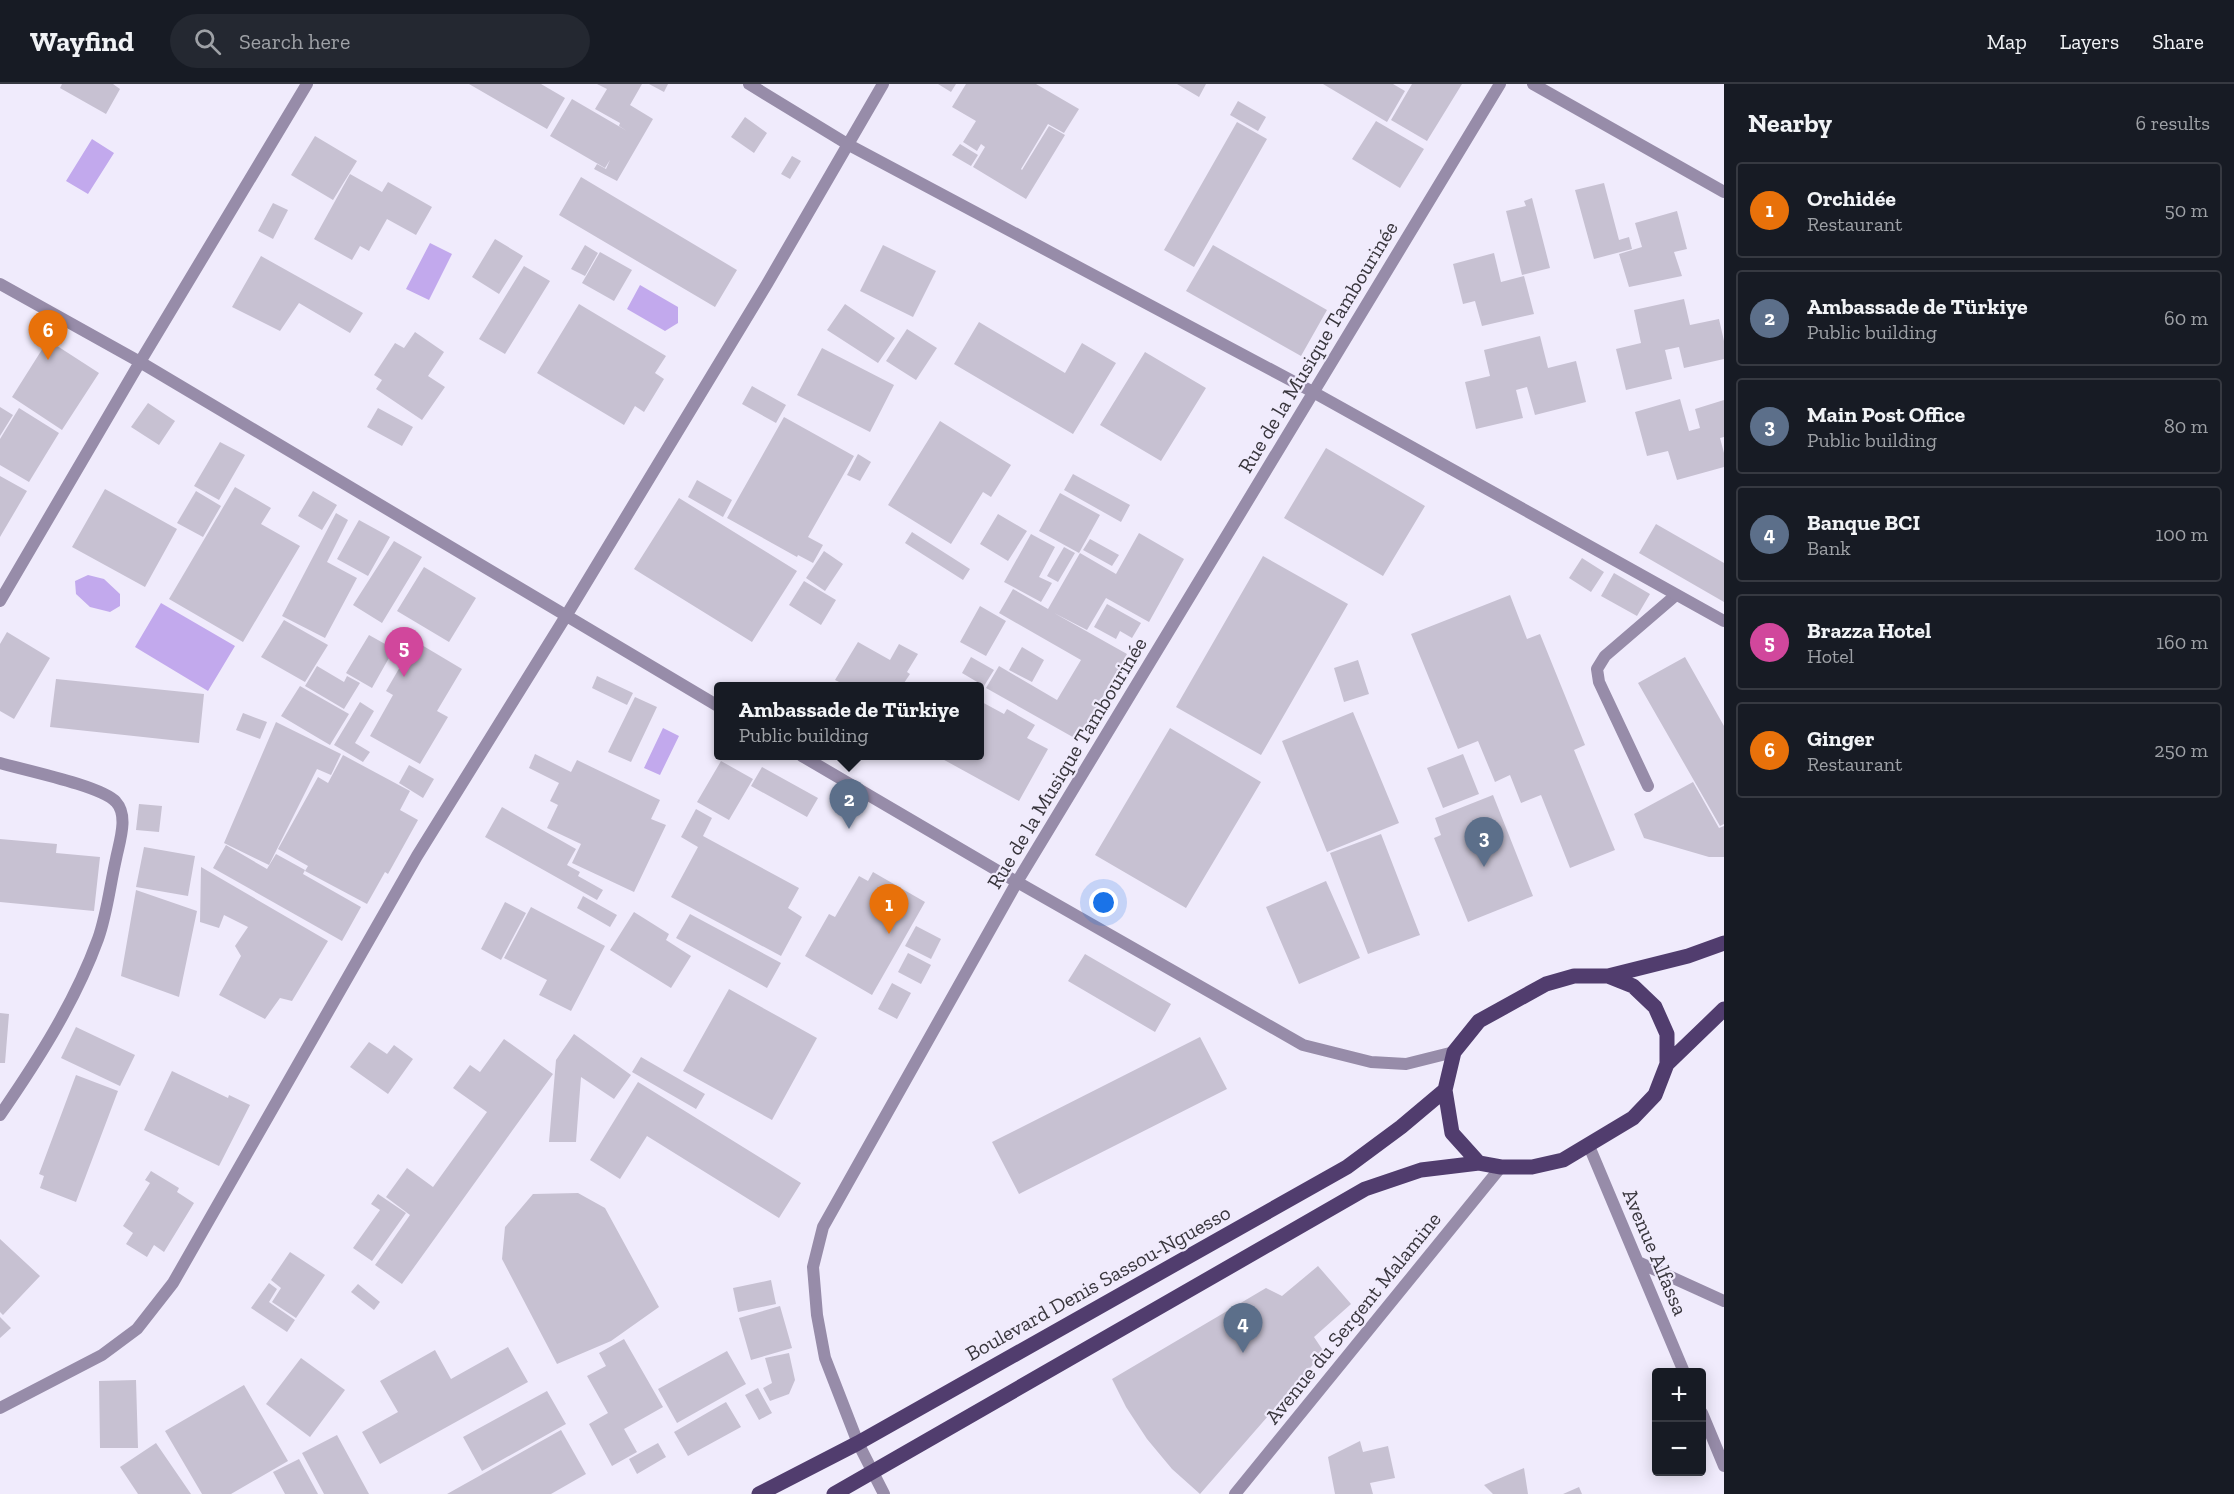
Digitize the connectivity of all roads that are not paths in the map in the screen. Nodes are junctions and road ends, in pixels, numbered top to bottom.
1 (307, 84) edge
2 (749, 84) edge
3 (883, 84) edge
4 (1500, 84) edge
5 (1533, 84) edge
6 (849, 145) junction
7 (1724, 192) edge
8 (0, 284) edge
9 (140, 362) junction
10 (1313, 393) junction
11 (1676, 595) junction
12 (0, 601) edge
13 (566, 616) junction
14 (1724, 621) edge
15 (714, 704) edge
16 (809, 760) edge
17 (0, 763) edge
18 (1648, 786) dead end
19 (1017, 882) junction
20 (1724, 943) edge
21 (1608, 976) junction
22 (1724, 1009) edge
23 (1454, 1052) junction
24 (1667, 1064) junction
25 (1445, 1090) junction
26 (0, 1115) edge
27 (1589, 1146) junction
28 (1479, 1163) junction
29 (1501, 1167) junction
30 (1638, 1262) junction
31 (1724, 1301) edge
32 (1682, 1368) edge
33 (0, 1408) edge
34 (1705, 1422) edge
35 (858, 1443) junction
36 (1724, 1466) edge
37 (874, 1472) junction
38 (759, 1494) edge
39 (834, 1494) edge
40 (884, 1494) edge
41 (1235, 1494) edge

1 - 9 street
2 - 6 street
3 - 6 street
4 - 10 street, Rue de la Musique Tambourinée
5 - 7 street
6 - 10 street
6 - 13 street
8 - 9 street
9 - 12 street
9 - 13 street
10 - 11 street
10 - 19 street, Rue de la Musique Tambourinée
11 - 14 street
11 - 18 street
13 - 15 street
13 - 33 street
16 - 19 street
17 - 26 street
19 - 23 street
19 - 35 street, Rue de la Musique Tambourinée
20 - 21 main road
21 - 23 main road
21 - 24 main road
22 - 24 main road
23 - 25 main road
24 - 27 main road
25 - 28 main road
25 - 35 main road, Boulevard Denis Sassou-Nguesso
27 - 29 main road
27 - 30 street, Avenue Alfassa
28 - 29 main road
28 - 37 main road
29 - 41 street, Avenue du Sergent Malamine
30 - 31 street
30 - 32 street, Avenue Alfassa
34 - 36 street
35 - 37 street, Rue de la Musique Tambourinée
35 - 38 main road, Boulevard Denis Sassou-Nguesso
37 - 39 main road
37 - 40 street, Rue de la Musique Tambourinée

